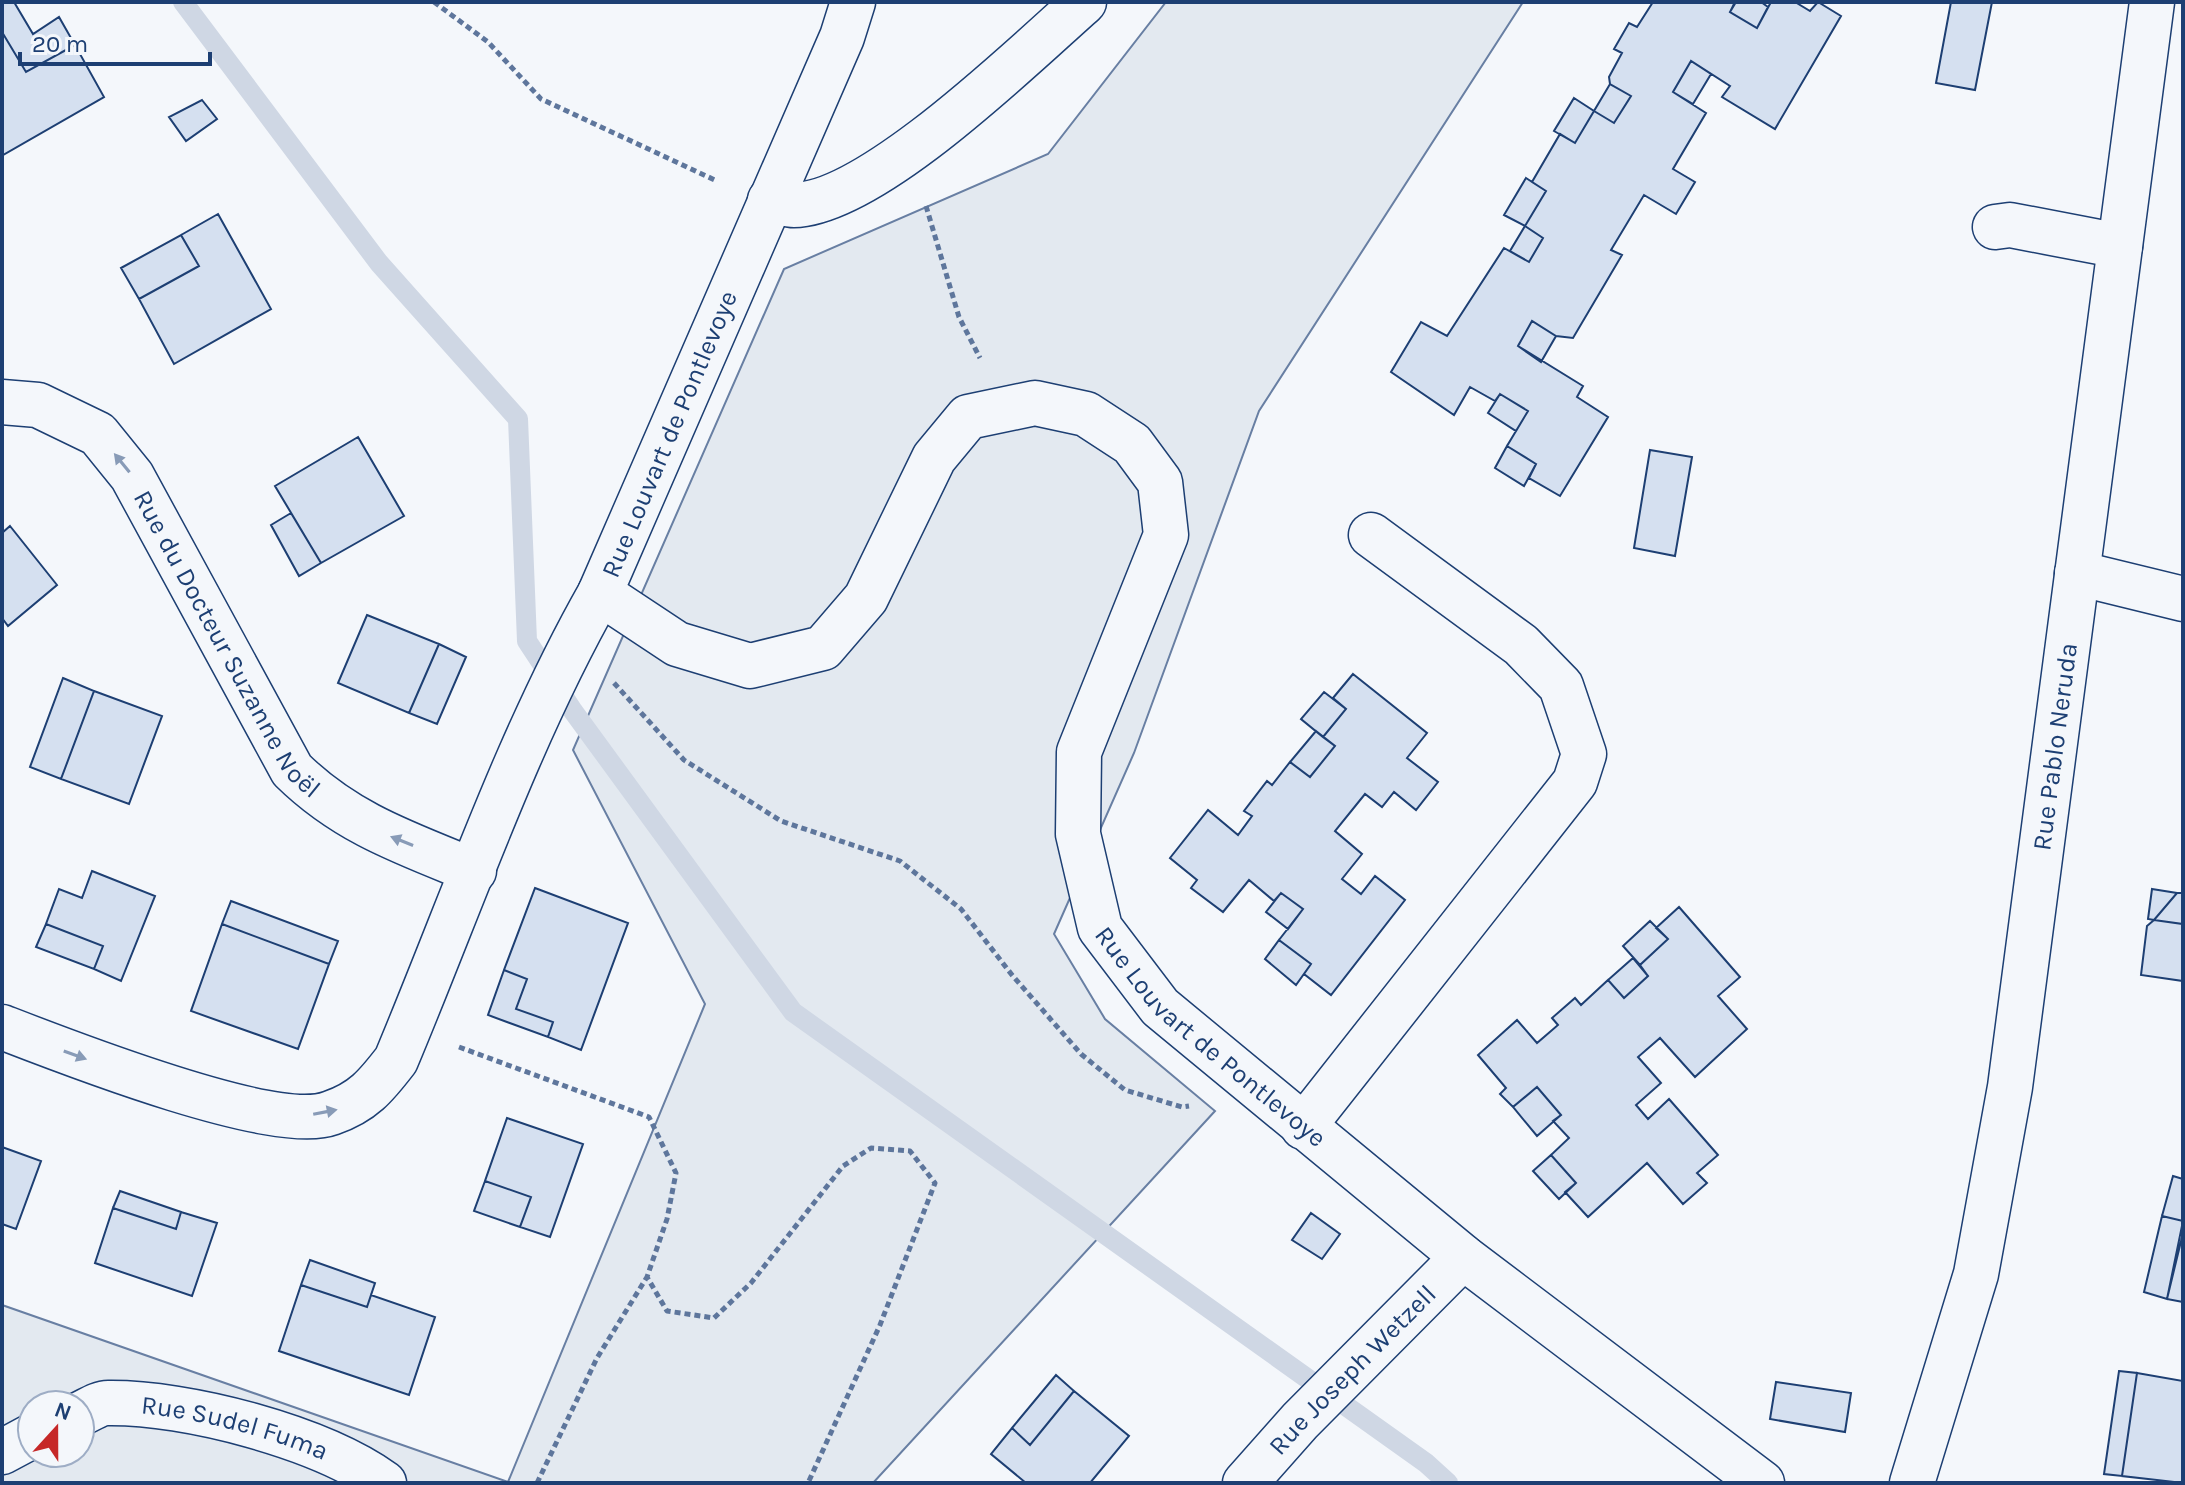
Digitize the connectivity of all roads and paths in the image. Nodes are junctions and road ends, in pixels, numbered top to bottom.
1 (434, 2) edge
2 (853, 2) edge
3 (1084, 2) edge
4 (2152, 2) edge
5 (902, 154) junction
6 (769, 202) junction
7 (1995, 227) dead end
8 (2120, 246) junction
9 (2, 402) edge
10 (1006, 409) junction
11 (1371, 535) dead end
12 (2077, 573) junction
13 (600, 593) junction
14 (2183, 599) edge
15 (574, 639) junction
16 (474, 871) junction
17 (2, 1027) edge
18 (409, 1029) junction
19 (1266, 1095) junction
20 (1303, 1127) junction
21 (1463, 1257) junction
22 (647, 1277) junction
23 (96, 1407) edge
24 (384, 1483) edge
25 (537, 1483) edge
26 (808, 1483) edge
27 (1245, 1483) edge
28 (1762, 1483) edge
29 (1912, 1483) edge

1 - 6 path
2 - 6 street, Rue Louvart de Pontlevoye
3 - 5 street
4 - 8 street, Rue Pablo Neruda
5 - 6 street
5 - 10 path
6 - 13 street, Rue Louvart de Pontlevoye
7 - 8 street
8 - 12 street, Rue Pablo Neruda
16 -> 9 street, Rue du Docteur Suzanne Noël
10 - 13 street, Rue Louvart de Pontlevoye
10 - 19 street, Rue Louvart de Pontlevoye
11 - 20 street
12 - 14 street
12 - 29 street, Rue Pablo Neruda
13 - 15 street
15 - 16 street
15 - 19 path
16 - 18 street
17 -> 18 street
18 - 22 path
19 - 20 street, Rue Louvart de Pontlevoye
20 - 21 street, Rue Louvart de Pontlevoye
21 - 27 street, Rue Joseph Wetzell
21 - 28 street, Rue Louvart de Pontlevoye
22 - 25 path
22 - 26 path
23 - 24 street, Rue Sudel Fuma

